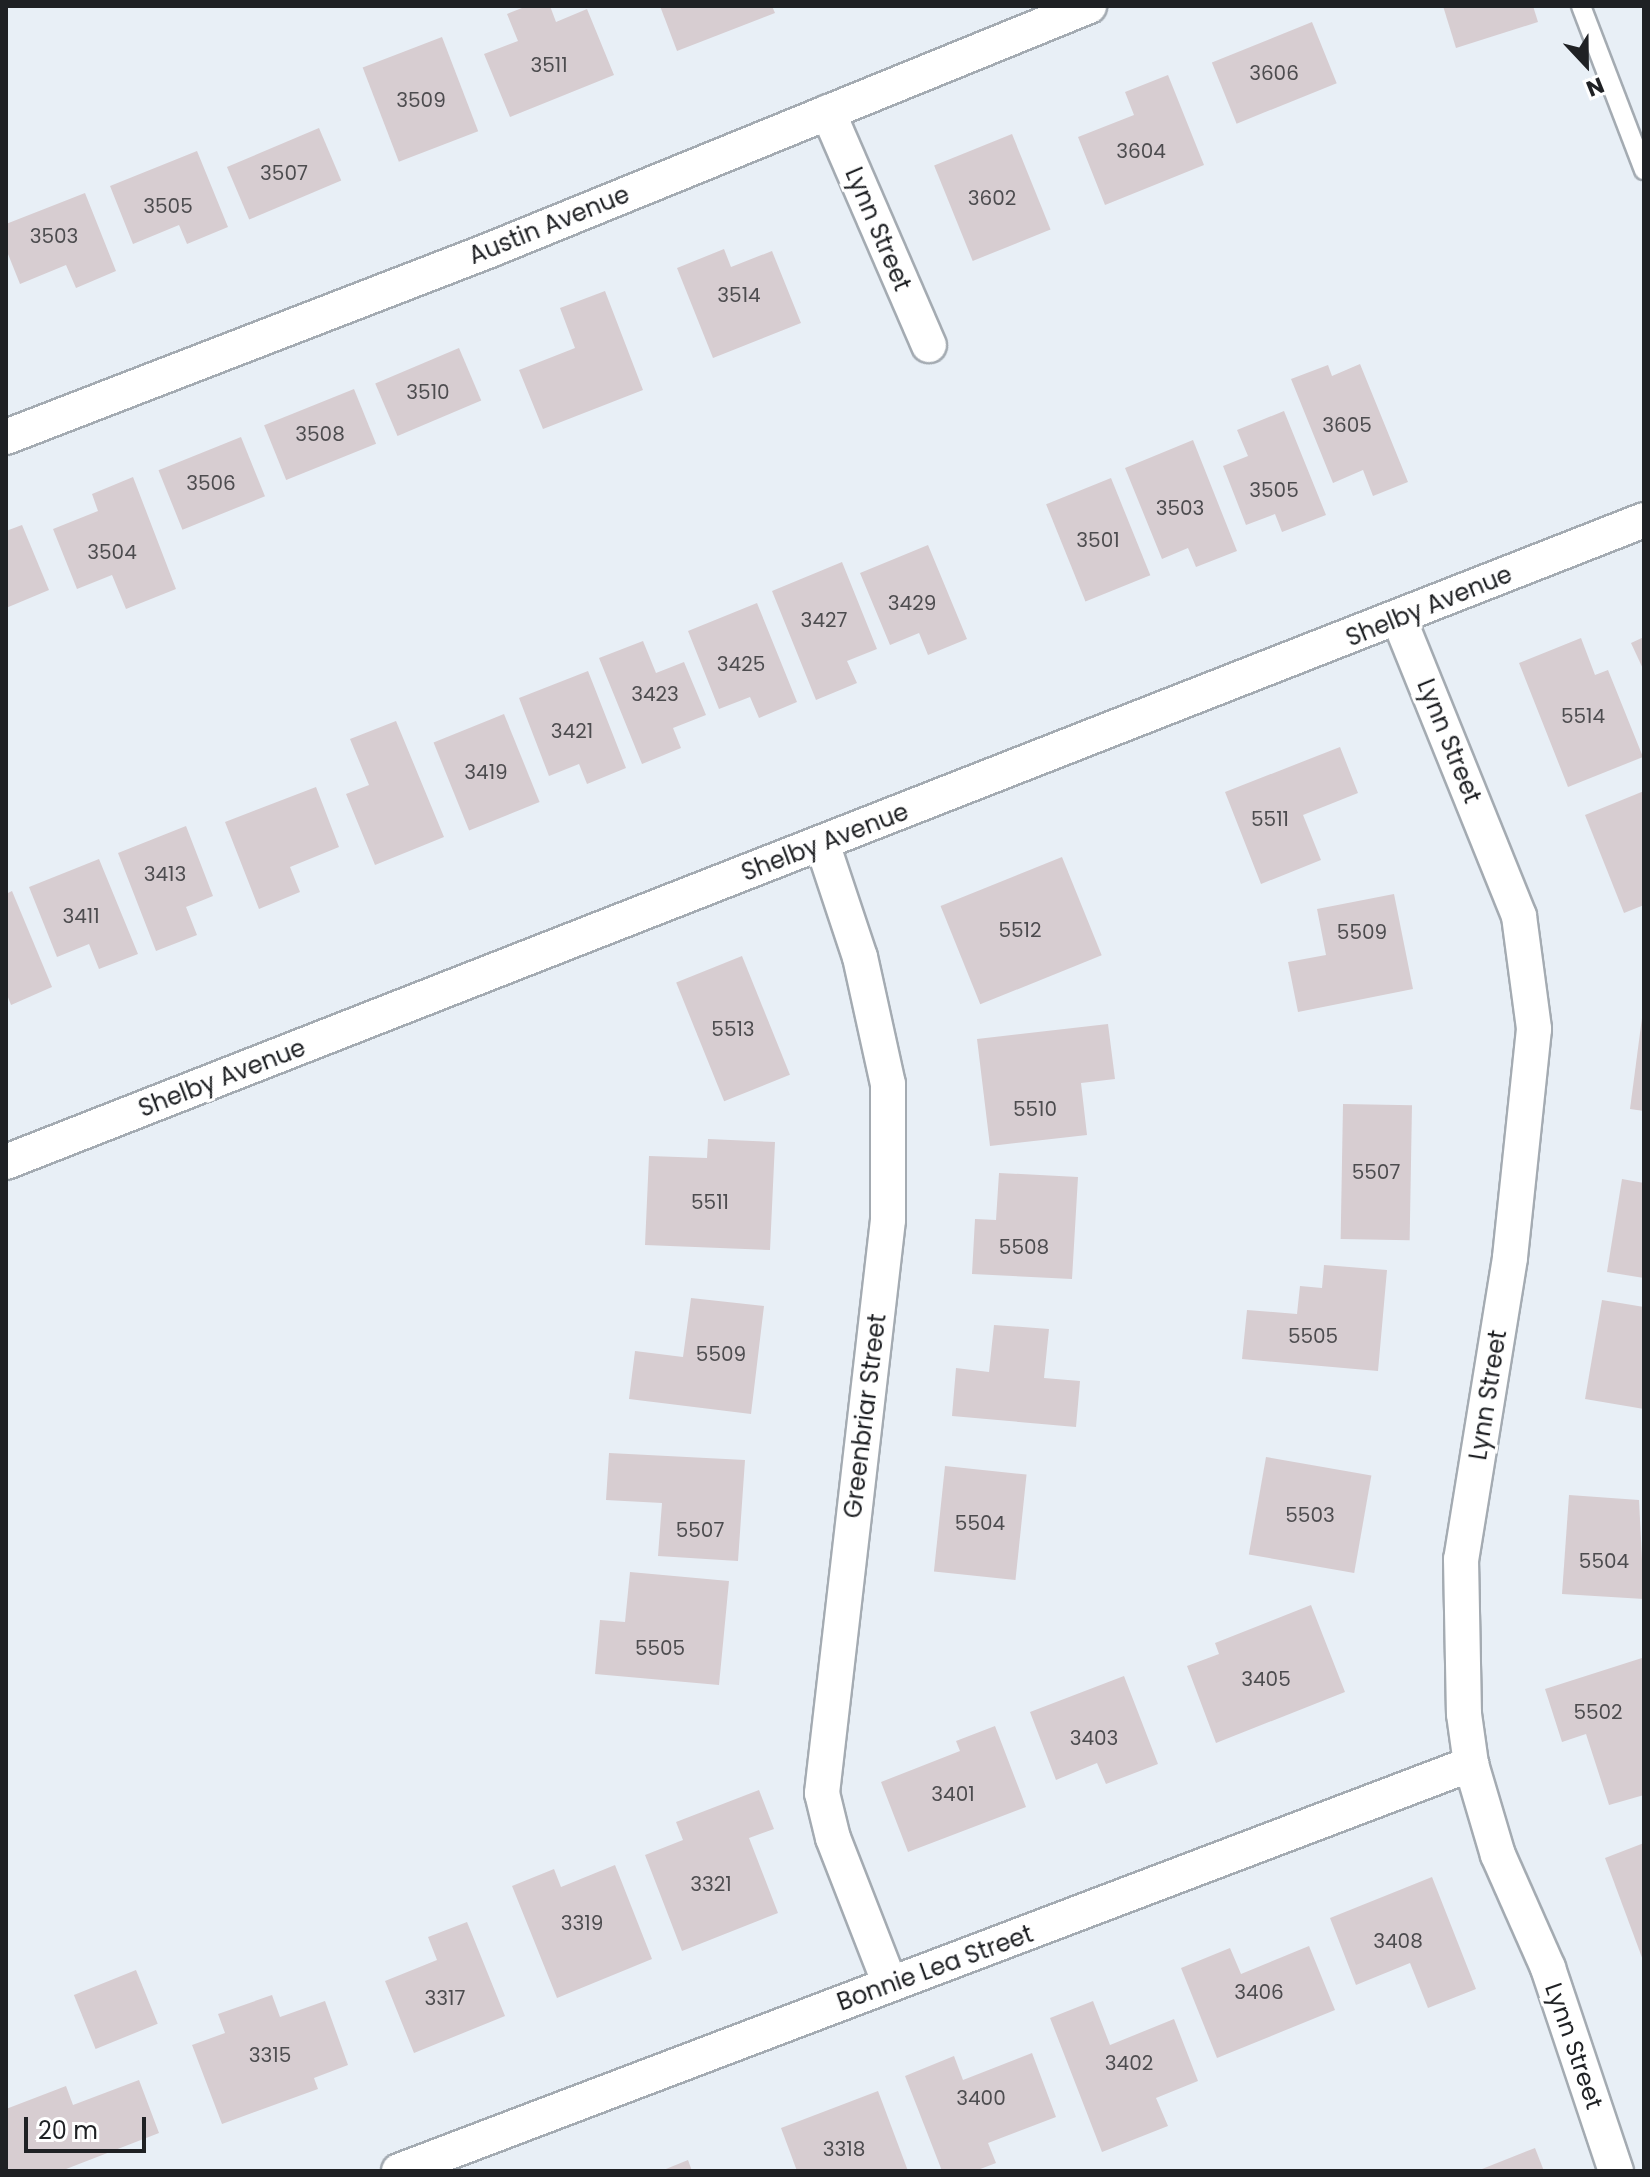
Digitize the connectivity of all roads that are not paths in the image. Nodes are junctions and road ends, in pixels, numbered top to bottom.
1 (1089, 6) edge
2 (1581, 6) edge
3 (828, 112) junction
4 (1644, 170) edge
5 (929, 345) dead end
6 (6, 437) edge
7 (1644, 520) edge
8 (1399, 619) junction
9 (822, 843) junction
10 (6, 1162) edge
11 (1471, 1764) junction
12 (890, 1984) junction
13 (399, 2171) edge
14 (1616, 2171) edge

1 - 3 street, Austin Avenue
2 - 4 lane
3 - 5 street, Lynn Street
3 - 6 street, Austin Avenue
7 - 8 street, Shelby Avenue
8 - 9 street, Shelby Avenue
8 - 11 street, Lynn Street
9 - 10 street, Shelby Avenue
9 - 12 street, Greenbriar Street
11 - 12 street, Bonnie Lea Street
11 - 14 street, Lynn Street
12 - 13 street, Bonnie Lea Street

